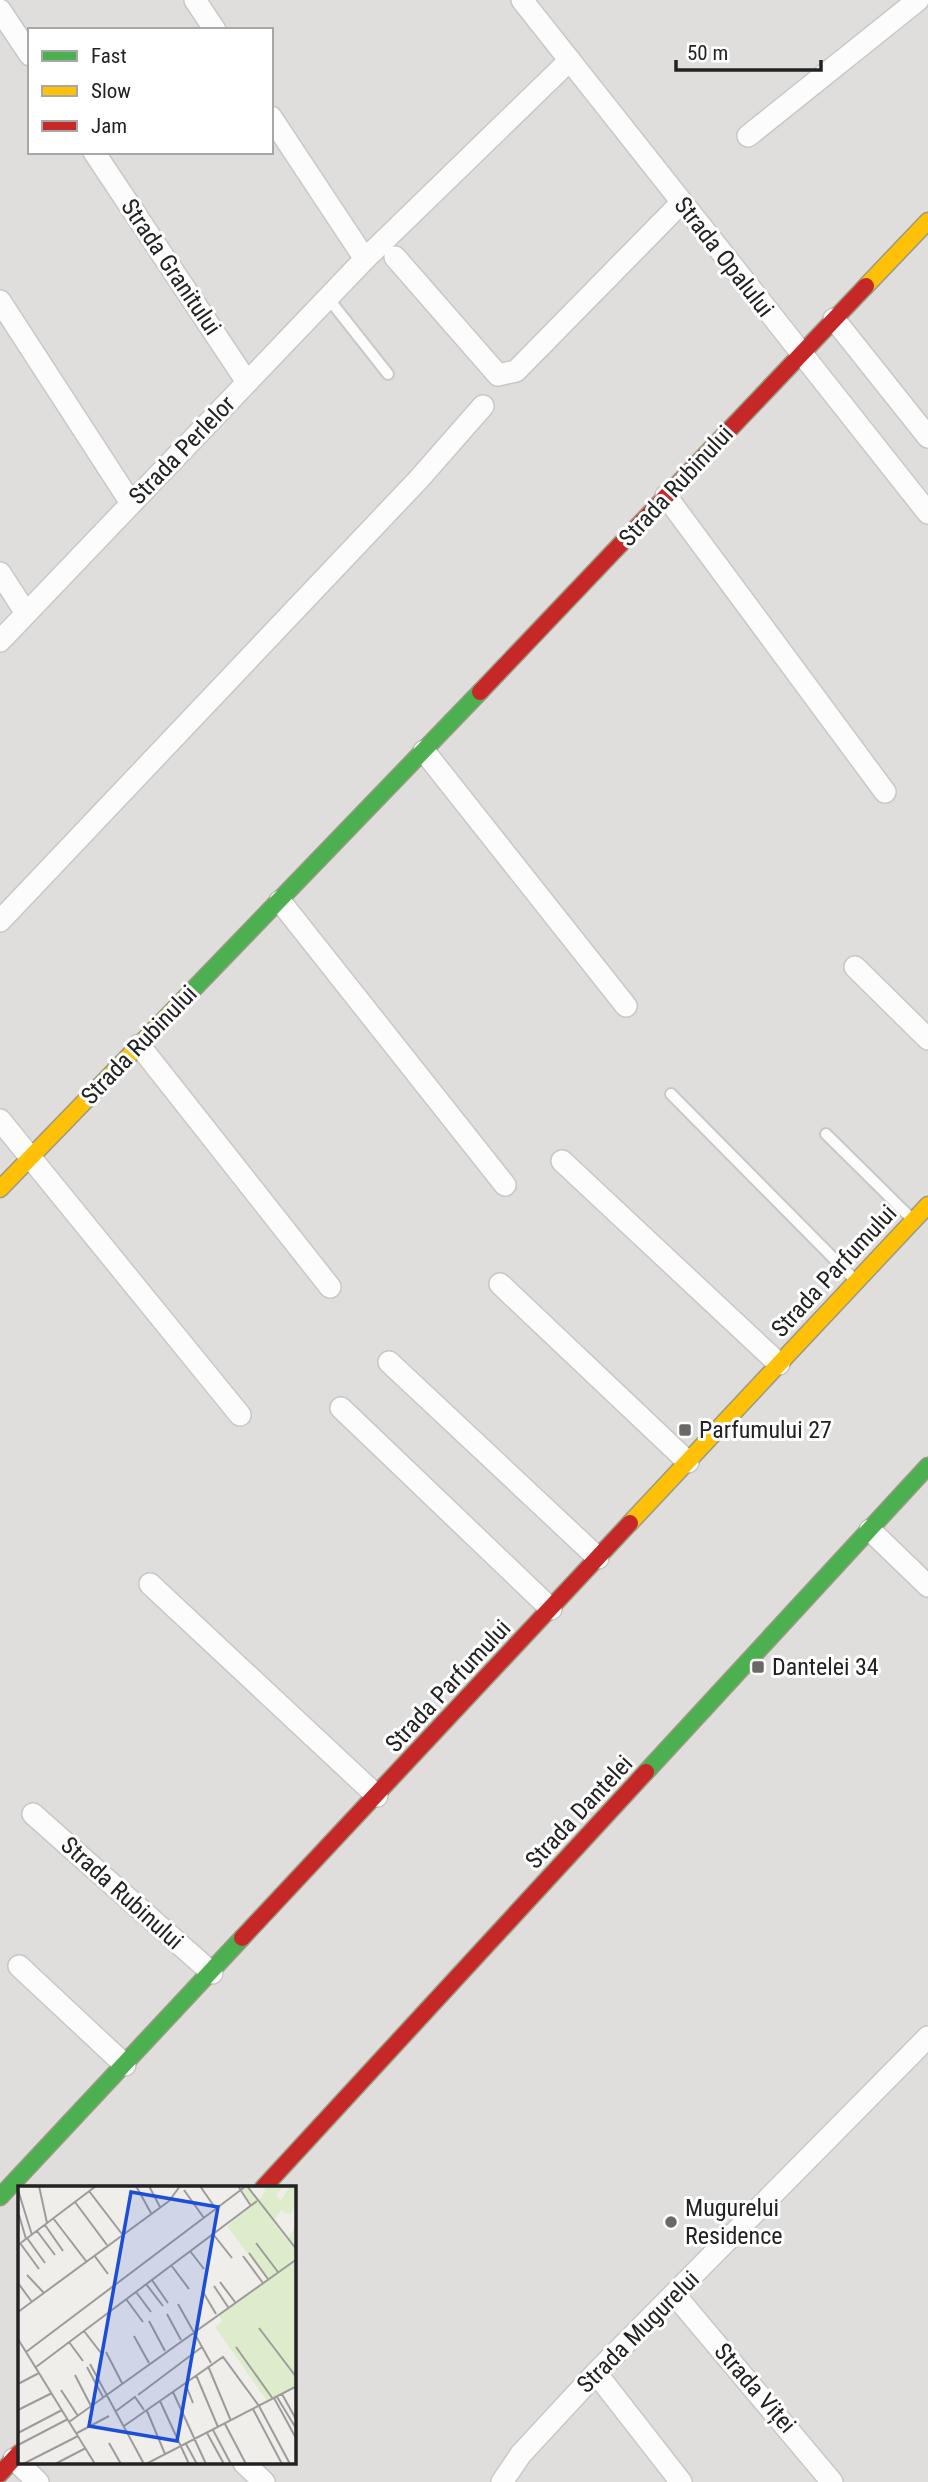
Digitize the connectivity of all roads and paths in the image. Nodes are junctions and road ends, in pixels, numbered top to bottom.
1 (195, 0) edge
2 (522, 0) edge
3 (912, 2) edge
4 (0, 10) edge
5 (214, 28) edge
6 (28, 52) edge
7 (570, 60) junction
8 (273, 120) edge
9 (748, 136) dead end
10 (95, 154) edge
11 (681, 203) junction
12 (928, 220) edge
13 (395, 257) dead end
14 (365, 259) junction
15 (328, 298) junction
16 (0, 300) edge
17 (834, 318) junction
18 (801, 353) junction
19 (388, 374) dead end
20 (247, 382) junction
21 (483, 406) dead end
22 (928, 436) edge
23 (666, 496) junction
24 (131, 503) junction
25 (928, 513) edge
26 (0, 573) edge
27 (26, 613) junction
28 (0, 640) edge
29 (424, 751) junction
30 (885, 792) dead end
31 (279, 901) junction
32 (0, 921) edge
33 (855, 967) dead end
34 (626, 1006) dead end
35 (928, 1039) edge
36 (139, 1045) junction
37 (671, 1094) dead end
38 (0, 1120) edge
39 (826, 1134) dead end
40 (30, 1156) junction
41 (562, 1161) dead end
42 (505, 1185) dead end
43 (0, 1189) edge
44 (928, 1205) edge
45 (914, 1220) junction
46 (856, 1281) junction
47 (500, 1284) dead end
48 (330, 1287) dead end
49 (389, 1363) dead end
50 (779, 1364) junction
51 (341, 1408) dead end
52 (240, 1415) dead end
53 (688, 1462) junction
54 (928, 1466) edge
55 (870, 1530) junction
56 (598, 1558) junction
57 (150, 1584) dead end
58 (928, 1586) edge
59 (551, 1609) junction
60 (377, 1796) junction
61 (33, 1814) dead end
62 (19, 1966) dead end
63 (212, 1973) junction
64 (928, 2037) edge
65 (125, 2065) junction
66 (265, 2186) edge
67 (0, 2197) edge
68 (675, 2295) junction
69 (596, 2373) junction
70 (11, 2462) edge
71 (245, 2464) edge
72 (38, 2482) edge
73 (264, 2482) edge
74 (502, 2482) edge
75 (681, 2482) edge
76 (832, 2482) edge

1 - 5 street
2 - 7 street, Strada Opalului
3 - 9 street
4 - 6 street
7 - 11 street, Strada Opalului
7 - 14 street, Strada Perlelor
8 - 14 street
10 - 20 street, Strada Granitului
11 - 13 street
11 - 18 street, Strada Opalului
12 - 17 street, Strada Rubinului
14 - 15 street, Strada Perlelor
15 - 19 lane
15 - 20 street, Strada Perlelor
16 - 24 street
17 - 18 street, Strada Rubinului
17 - 22 street
18 - 23 street, Strada Rubinului
18 - 25 street, Strada Opalului
20 - 24 street, Strada Perlelor
21 - 32 street
23 - 29 street, Strada Rubinului
23 - 30 street
24 - 27 street, Strada Perlelor
26 - 27 street
27 - 28 street, Strada Perlelor
29 - 31 street, Strada Rubinului
29 - 34 street
31 - 36 street, Strada Rubinului
31 - 42 street
33 - 35 street
36 - 40 street, Strada Rubinului
36 - 48 street
37 - 46 lane
38 - 40 street
39 - 45 lane
40 - 43 street, Strada Rubinului
40 - 52 street
41 - 50 street
44 - 45 street, Strada Parfumului
45 - 46 street, Strada Parfumului
46 - 50 street, Strada Parfumului
47 - 53 street
49 - 56 street
50 - 53 street, Strada Parfumului
51 - 59 street
53 - 56 street, Strada Parfumului
54 - 55 street, Strada Dantelei
55 - 58 street
55 - 66 street, Strada Dantelei
56 - 59 street, Strada Parfumului
57 - 60 street
59 - 60 street, Strada Parfumului
60 - 63 street, Strada Parfumului
61 - 63 street, Strada Rubinului
62 - 65 street
63 - 65 street, Strada Parfumului
64 - 68 street, Strada Mugurelui
65 - 67 street, Strada Parfumului
68 - 69 street, Strada Mugurelui
68 - 76 street, Strada Viței
69 - 74 street, Strada Mugurelui
69 - 75 street
70 - 72 street
71 - 73 street

